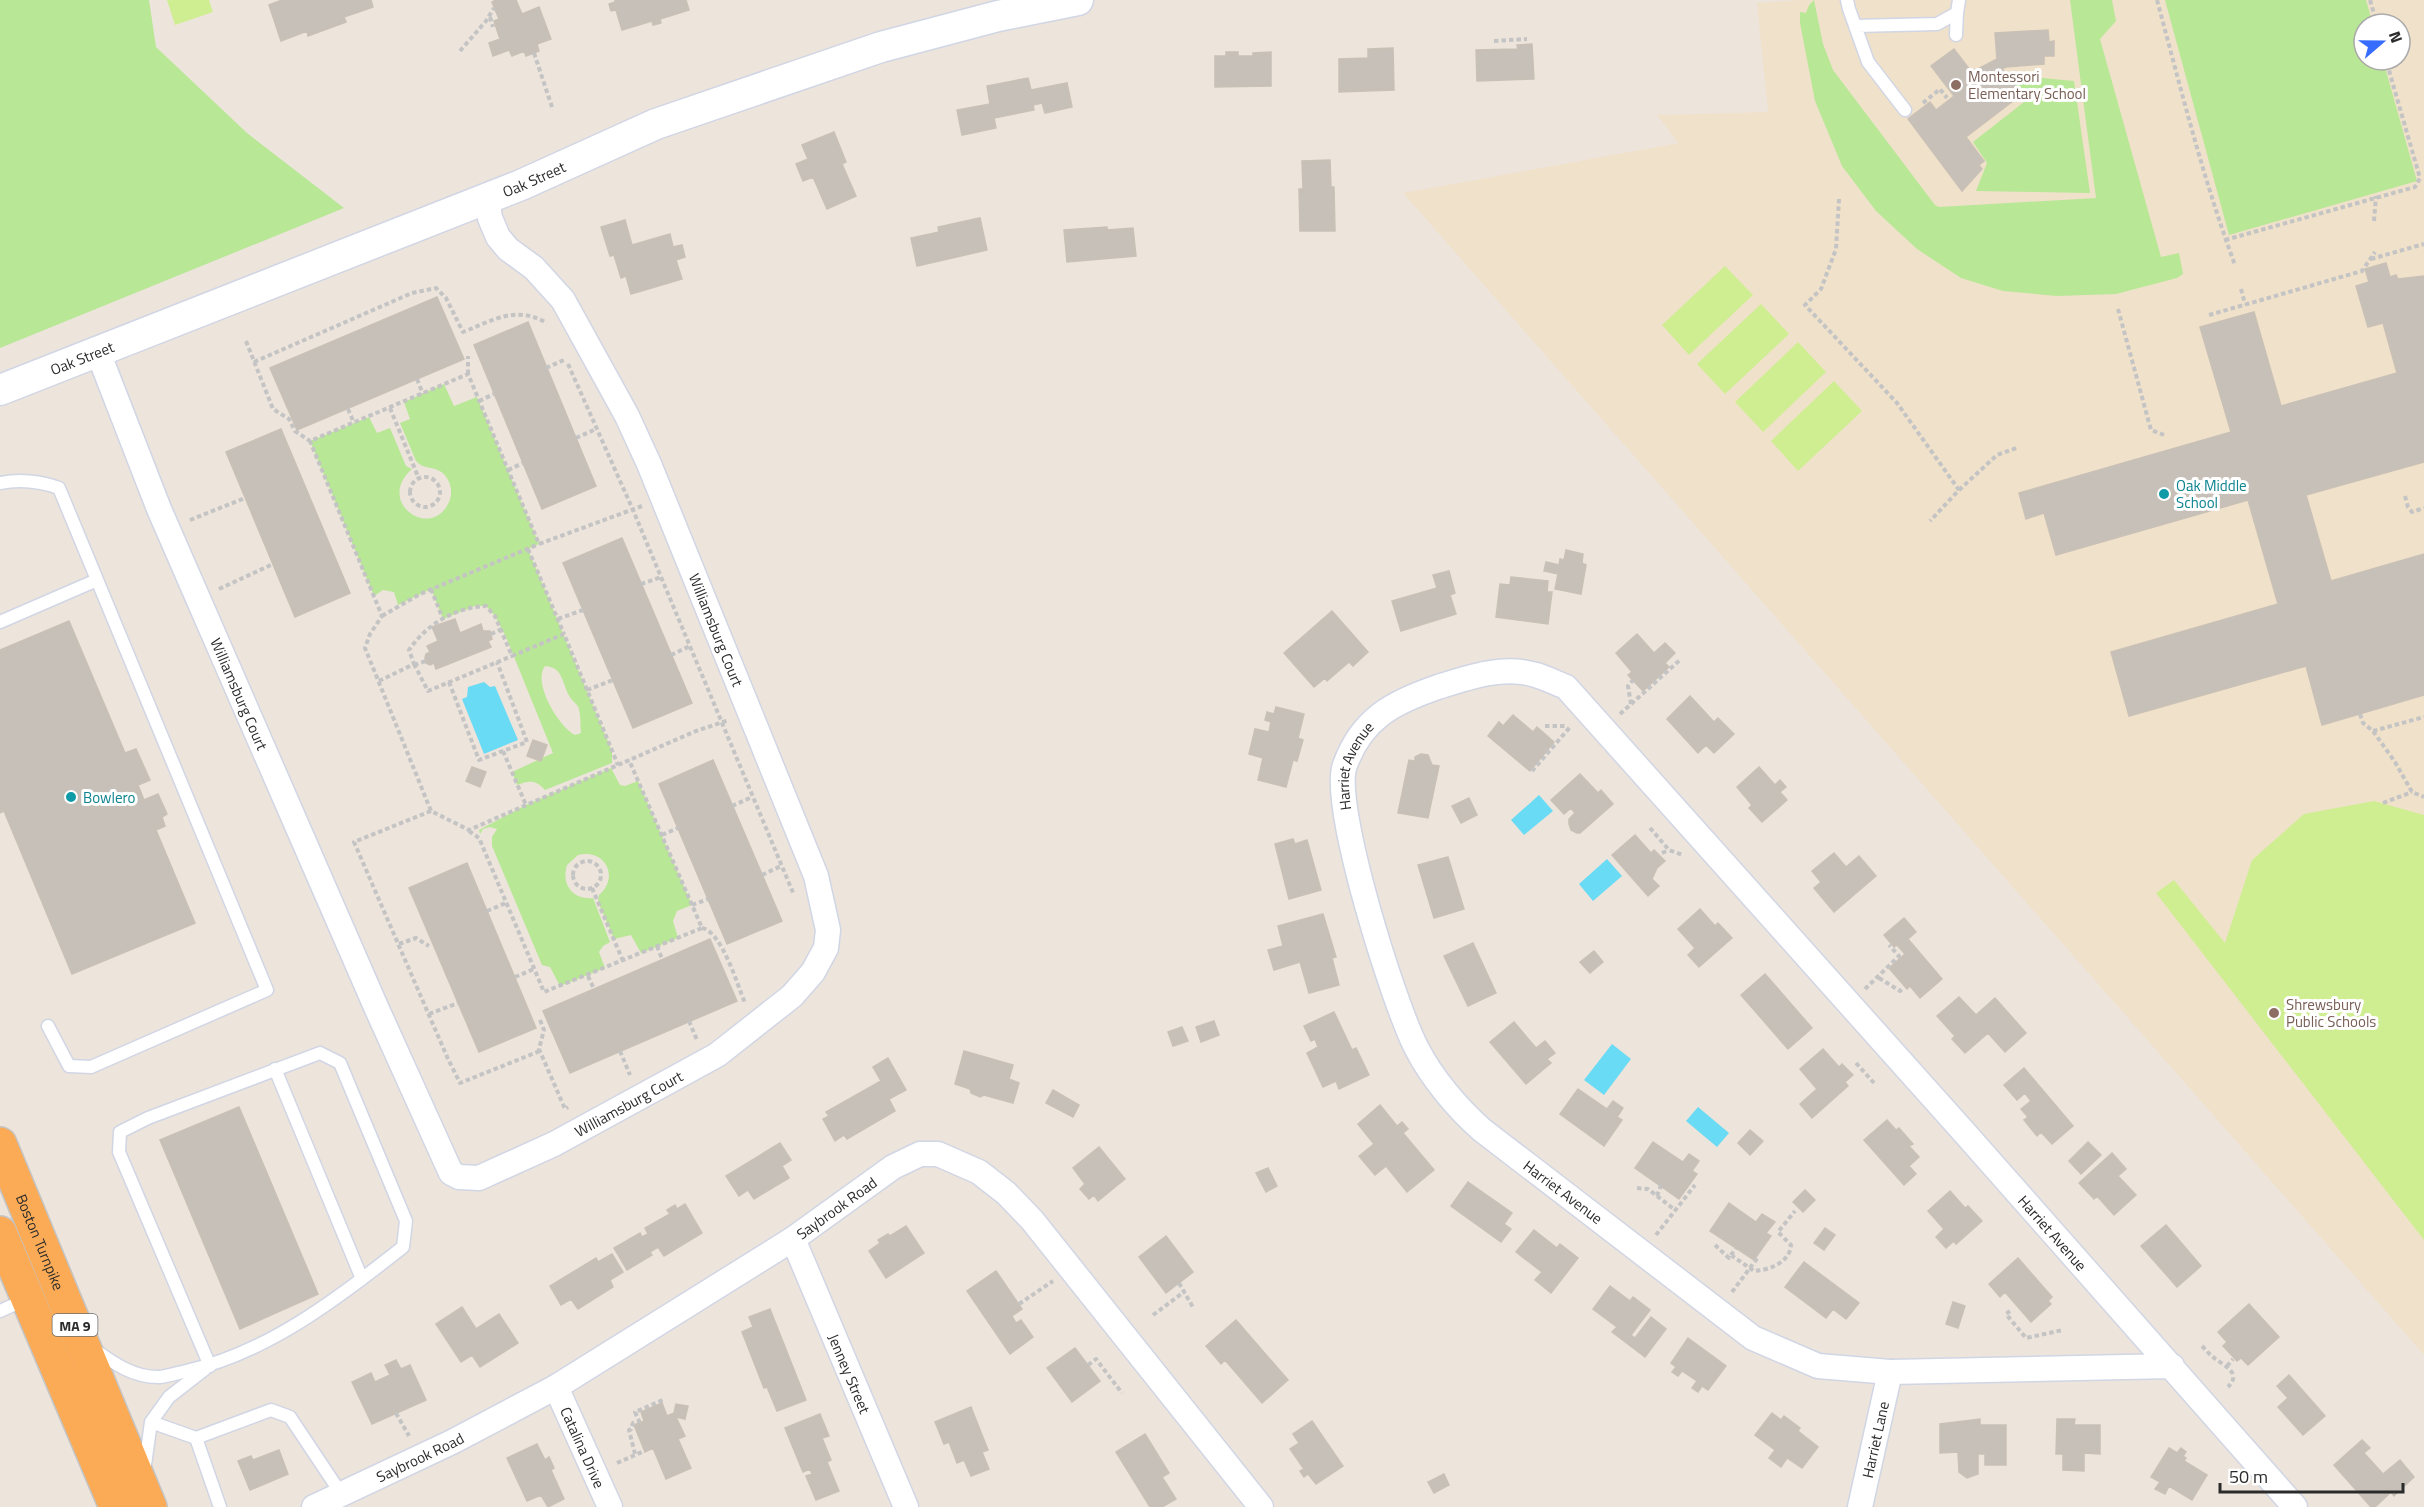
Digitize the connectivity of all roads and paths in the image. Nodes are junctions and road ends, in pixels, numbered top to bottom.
1 (1078, 0) edge
2 (1847, 0) edge
3 (2157, 0) edge
4 (1958, 6) edge
5 (494, 8) dead end
6 (489, 17) junction
7 (1855, 26) junction
8 (493, 27) dead end
9 (1956, 35) dead end
10 (1527, 39) dead end
11 (1494, 41) dead end
12 (460, 51) dead end
13 (534, 53) dead end
14 (2389, 72) edge
15 (1947, 98) dead end
16 (1923, 103) dead end
17 (553, 110) dead end
18 (1905, 110) dead end
19 (2376, 196) junction
20 (487, 198) junction
21 (1839, 199) dead end
22 (2374, 221) dead end
23 (2225, 240) junction
24 (2424, 244) edge
25 (2375, 252) dead end
26 (2370, 259) junction
27 (2235, 265) dead end
28 (2241, 289) dead end
29 (2245, 304) junction
30 (2118, 309) dead end
31 (2209, 315) dead end
32 (551, 326) dead end
33 (246, 341) dead end
34 (563, 351) dead end
35 (98, 352) junction
36 (468, 356) dead end
37 (566, 359) junction
38 (254, 362) junction
39 (546, 368) dead end
40 (468, 374) junction
41 (417, 379) dead end
42 (0, 390) edge
43 (423, 394) junction
44 (494, 394) dead end
45 (479, 401) junction
46 (390, 408) junction
47 (348, 409) dead end
48 (354, 423) junction
49 (596, 429) junction
50 (2164, 435) dead end
51 (576, 438) dead end
52 (310, 441) junction
53 (2019, 447) dead end
54 (523, 463) dead end
55 (508, 470) junction
56 (418, 479) junction
57 (0, 483) edge
58 (1959, 490) junction
59 (2405, 496) dead end
60 (245, 498) dead end
61 (663, 499) junction
62 (2424, 508) edge
63 (633, 510) junction
64 (1930, 522) dead end
65 (167, 529) junction
66 (539, 544) junction
67 (528, 549) junction
68 (273, 564) dead end
69 (661, 577) junction
70 (97, 580) junction
71 (641, 584) dead end
72 (431, 589) junction
73 (198, 598) junction
74 (583, 610) dead end
75 (382, 615) junction
76 (443, 619) junction
77 (558, 619) junction
78 (0, 622) edge
79 (502, 630) junction
80 (491, 634) dead end
81 (564, 634) junction
82 (690, 646) junction
83 (671, 655) dead end
84 (512, 656) junction
85 (1680, 660) dead end
86 (426, 661) dead end
87 (497, 662) junction
88 (414, 664) junction
89 (613, 680) dead end
90 (1633, 680) dead end
91 (379, 681) junction
92 (449, 682) junction
93 (587, 690) junction
94 (1631, 704) junction
95 (750, 713) junction
96 (2360, 714) dead end
97 (1578, 717) junction
98 (2424, 717) edge
99 (721, 722) junction
100 (1545, 726) dead end
101 (1603, 729) junction
102 (2373, 731) junction
103 (503, 751) junction
104 (629, 760) junction
105 (618, 765) junction
106 (1532, 771) dead end
107 (2412, 792) junction
108 (752, 797) junction
109 (2424, 797) edge
110 (2383, 803) dead end
111 (526, 805) junction
112 (732, 806) dead end
113 (431, 811) junction
114 (678, 828) dead end
115 (469, 831) junction
116 (662, 835) junction
117 (1669, 850) dead end
118 (1662, 853) dead end
119 (781, 866) junction
120 (762, 875) dead end
121 (592, 888) junction
122 (708, 899) dead end
123 (795, 899) dead end
124 (506, 903) junction
125 (692, 905) junction
126 (486, 911) dead end
127 (702, 928) junction
128 (399, 944) junction
129 (1889, 945) dead end
130 (429, 946) dead end
131 (657, 946) junction
132 (662, 959) dead end
133 (623, 961) junction
134 (534, 969) junction
135 (588, 975) junction
136 (515, 977) dead end
137 (1879, 978) junction
138 (1904, 988) dead end
139 (594, 989) dead end
140 (1865, 989) dead end
141 (458, 1003) dead end
142 (745, 1009) dead end
143 (429, 1014) junction
144 (540, 1020) dead end
145 (689, 1021) dead end
146 (48, 1026) dead end
147 (706, 1034) dead end
148 (697, 1040) junction
149 (688, 1046) dead end
150 (540, 1051) junction
151 (620, 1051) dead end
152 (1856, 1063) dead end
153 (275, 1069) junction
154 (624, 1082) dead end
155 (1874, 1083) dead end
156 (576, 1104) dead end
157 (0, 1144) edge
158 (1661, 1185) dead end
159 (1695, 1185) dead end
160 (1637, 1188) dead end
161 (1657, 1197) junction
162 (1675, 1210) junction
163 (1796, 1211) dead end
164 (0, 1233) edge
165 (793, 1239) junction
166 (1715, 1245) dead end
167 (1736, 1248) dead end
168 (1642, 1253) junction
169 (1731, 1255) junction
170 (1759, 1256) dead end
171 (1071, 1268) junction
172 (1749, 1269) junction
173 (362, 1279) junction
174 (1179, 1283) dead end
175 (1184, 1293) junction
176 (14, 1304) edge
177 (1019, 1304) dead end
178 (1194, 1309) dead end
179 (1718, 1311) junction
180 (2010, 1311) dead end
181 (1152, 1315) dead end
182 (2063, 1330) dead end
183 (81, 1339) junction
184 (2202, 1346) dead end
185 (2233, 1359) dead end
186 (1088, 1365) dead end
187 (210, 1366) junction
188 (2172, 1366) junction
189 (2227, 1366) junction
190 (1890, 1372) junction
191 (556, 1387) junction
192 (2228, 1387) dead end
193 (1122, 1393) dead end
194 (665, 1399) dead end
195 (151, 1422) junction
196 (196, 1438) junction
197 (642, 1452) dead end
198 (636, 1454) junction
199 (616, 1463) dead end
200 (342, 1495) junction
201 (146, 1497) edge
202 (116, 1507) edge
203 (220, 1507) edge
204 (314, 1507) edge
205 (610, 1507) edge
206 (906, 1507) edge
207 (1261, 1507) edge
208 (1860, 1507) edge
209 (2295, 1507) edge

1 - 20 street, Oak Street
2 - 7 lane
3 - 23 path
4 - 7 lane
4 - 9 lane
5 - 6 path
6 - 8 path
6 - 12 path
7 - 18 lane
10 - 11 path
13 - 17 path
14 - 19 path
15 - 16 path
19 - 22 path
19 - 23 path
20 - 35 street, Oak Street
20 - 61 street, Williamsburg Court
21 - 58 path
23 - 27 path
24 - 26 path
25 - 26 path
26 - 29 path
28 - 29 path
29 - 31 path
30 - 50 path
32 - 38 path
33 - 38 path
34 - 37 path
35 - 42 street, Oak Street
35 - 65 street, Williamsburg Court
36 - 40 path
37 - 39 path
37 - 49 path
38 - 52 path
40 - 43 path
40 - 45 path
41 - 43 path
43 - 46 path
44 - 45 path
45 - 55 path
46 - 48 path
46 - 56 path
47 - 48 path
48 - 52 path
49 - 51 path
49 - 63 path
52 - 75 path
53 - 58 path
54 - 55 path
55 - 66 path
56 - 56 path
57 - 70 lane
58 - 64 path
59 - 62 path
60 - 65 path
61 - 63 path
61 - 95 street, Williamsburg Court
63 - 66 path
63 - 69 path
65 - 73 street, Williamsburg Court
66 - 67 path
67 - 72 path
67 - 77 path
68 - 73 path
69 - 71 path
69 - 82 path
70 - 78 lane
70 - 146 lane
72 - 75 path
72 - 76 path
73 - 95 street, Williamsburg Court
74 - 77 path
75 - 91 path
76 - 79 path
76 - 88 path
77 - 81 path
79 - 80 path
79 - 84 path
81 - 84 path
81 - 93 path
82 - 83 path
82 - 99 path
84 - 87 path
85 - 94 path
86 - 88 path
87 - 92 path
87 - 103 path
88 - 91 path
88 - 92 path
89 - 93 path
90 - 94 path
91 - 113 path
92 - 103 path
93 - 105 path
94 - 101 path
95 - 99 path
96 - 102 path
97 - 100 path
97 - 101 street, Harriet Avenue
97 - 106 path
97 - 168 street, Harriet Avenue
98 - 102 path
99 - 104 path
99 - 108 path
101 - 188 street, Harriet Avenue
102 - 107 path
103 - 111 path
104 - 105 path
104 - 116 path
105 - 111 path
107 - 109 path
107 - 110 path
108 - 112 path
108 - 119 path
111 - 115 path
113 - 115 path
113 - 128 path
114 - 116 path
115 - 124 path
116 - 125 path
117 - 118 path
119 - 120 path
119 - 123 path
121 - 121 path
121 - 133 path
122 - 125 path
124 - 126 path
124 - 134 path
125 - 127 path
127 - 131 path
127 - 142 path
128 - 130 path
128 - 143 path
129 - 137 path
131 - 132 path
131 - 133 path
133 - 135 path
134 - 135 path
134 - 136 path
135 - 139 path
137 - 138 path
137 - 140 path
141 - 143 path
143 - 150 path
144 - 150 path
145 - 148 path
147 - 148 path
148 - 149 path
150 - 156 path
151 - 154 path
152 - 155 path
153 - 173 lane
153 - 173 lane
153 - 187 lane
157 - 183 highway, Boston Turnpike / MA 9
158 - 161 path
159 - 162 path
160 - 161 path
161 - 162 path
162 - 168 path
163 - 172 path
164 - 176 highway, MA 9
165 - 171 street, Saybrook Road
165 - 191 street, Saybrook Road
165 - 206 street, Jenney Street
166 - 169 path
167 - 169 path
168 - 179 street, Harriet Avenue
169 - 172 path
170 - 172 path
171 - 177 path
171 - 207 street, Saybrook Road
172 - 179 path
173 - 187 lane
174 - 175 path
175 - 178 path
175 - 181 path
176 - 202 highway, MA 9
179 - 190 street, Harriet Avenue
180 - 182 path
183 - 187 lane
183 - 201 highway, Boston Turnpike / MA 9
184 - 189 path
185 - 189 path
186 - 193 path
187 - 195 lane
188 - 190 street, Harriet Avenue
188 - 209 street, Harriet Avenue
189 - 192 path
190 - 208 street, Harriet Lane
191 - 200 street, Saybrook Road
191 - 205 street, Catalina Drive
194 - 198 path
195 - 196 lane
195 - 201 lane
196 - 200 lane
196 - 203 lane
197 - 198 path
198 - 199 path
200 - 204 street, Saybrook Road

